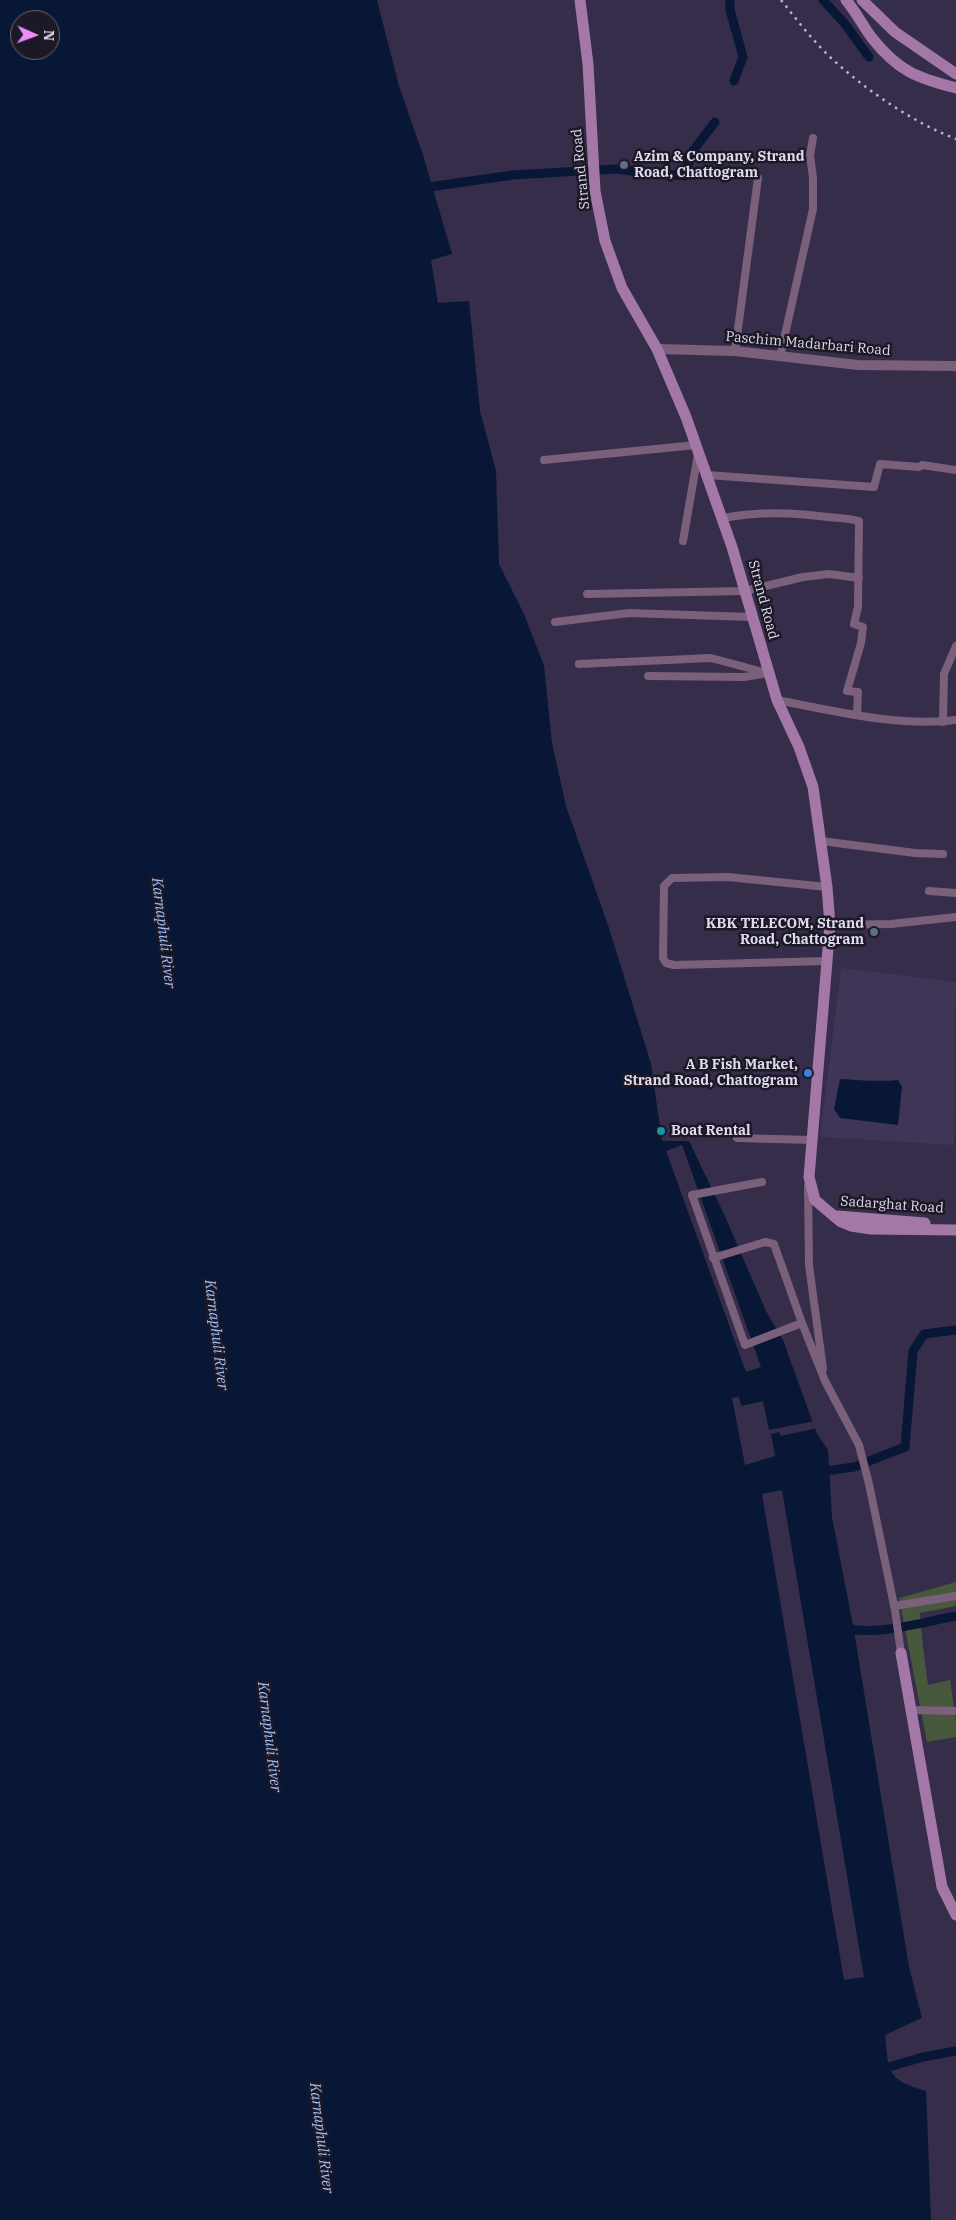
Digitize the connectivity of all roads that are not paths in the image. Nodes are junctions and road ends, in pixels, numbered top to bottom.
1 (580, 0) edge
2 (846, 0) edge
3 (866, 1) edge
4 (956, 74) edge
5 (956, 88) edge
6 (813, 138) dead end
7 (758, 178) dead end
8 (657, 349) junction
9 (736, 351) junction
10 (780, 356) junction
11 (956, 366) edge
12 (698, 448) junction
13 (544, 460) dead end
14 (956, 470) edge
15 (707, 475) junction
16 (723, 518) junction
17 (683, 541) dead end
18 (859, 578) junction
19 (745, 590) junction
20 (587, 594) dead end
21 (751, 617) junction
22 (556, 622) dead end
23 (956, 646) edge
24 (579, 664) dead end
25 (767, 673) junction
26 (648, 676) dead end
27 (777, 700) junction
28 (857, 715) junction
29 (956, 720) edge
30 (943, 722) junction
31 (821, 842) junction
32 (943, 854) dead end
33 (827, 887) junction
34 (929, 890) dead end
35 (956, 893) edge
36 (956, 917) edge
37 (830, 925) junction
38 (828, 961) junction
39 (737, 1138) dead end
40 (812, 1140) junction
41 (809, 1177) junction
42 (762, 1182) dead end
43 (832, 1216) junction
44 (956, 1223) edge
45 (956, 1230) edge
46 (713, 1258) junction
47 (802, 1323) junction
48 (825, 1381) junction
49 (956, 1596) edge
50 (895, 1608) junction
51 (900, 1653) joint
52 (911, 1710) junction
53 (956, 1711) edge
54 (956, 1915) edge

1 - 8 main road, Strand Road
2 - 5 main road
3 - 4 main road
6 - 10 street
7 - 9 street
8 - 9 street, Paschim Madarbari Road
8 - 12 main road, Strand Road
9 - 10 street, Paschim Madarbari Road
10 - 11 street, Paschim Madarbari Road
12 - 13 street
12 - 15 main road, Strand Road
12 - 17 street
14 - 15 street
15 - 16 main road, Strand Road
16 - 18 street
16 - 19 main road, Strand Road
18 - 19 street
18 - 28 street
19 - 20 street
19 - 21 main road, Strand Road
21 - 22 street
21 - 25 main road, Strand Road
23 - 30 street
24 - 25 street
25 - 26 street
25 - 27 main road, Strand Road
27 - 28 street
27 - 31 main road, Strand Road
28 - 30 street
29 - 30 street
31 - 32 street
31 - 33 main road, Strand Road
33 - 37 main road, Strand Road
33 - 38 street
34 - 35 street
36 - 37 street
37 - 38 main road, Strand Road
38 - 40 main road, Strand Road
39 - 40 street
40 - 41 main road, Strand Road
41 - 43 main road, Strand Road
41 - 48 street
42 - 46 street
43 - 44 main road, Sadarghat Road
43 - 45 main road, Sadarghat Road
46 - 47 street
46 - 47 street
47 - 48 street
48 - 50 street
49 - 50 street
50 - 51 street
51 - 52 main road
52 - 53 street
52 - 54 main road

